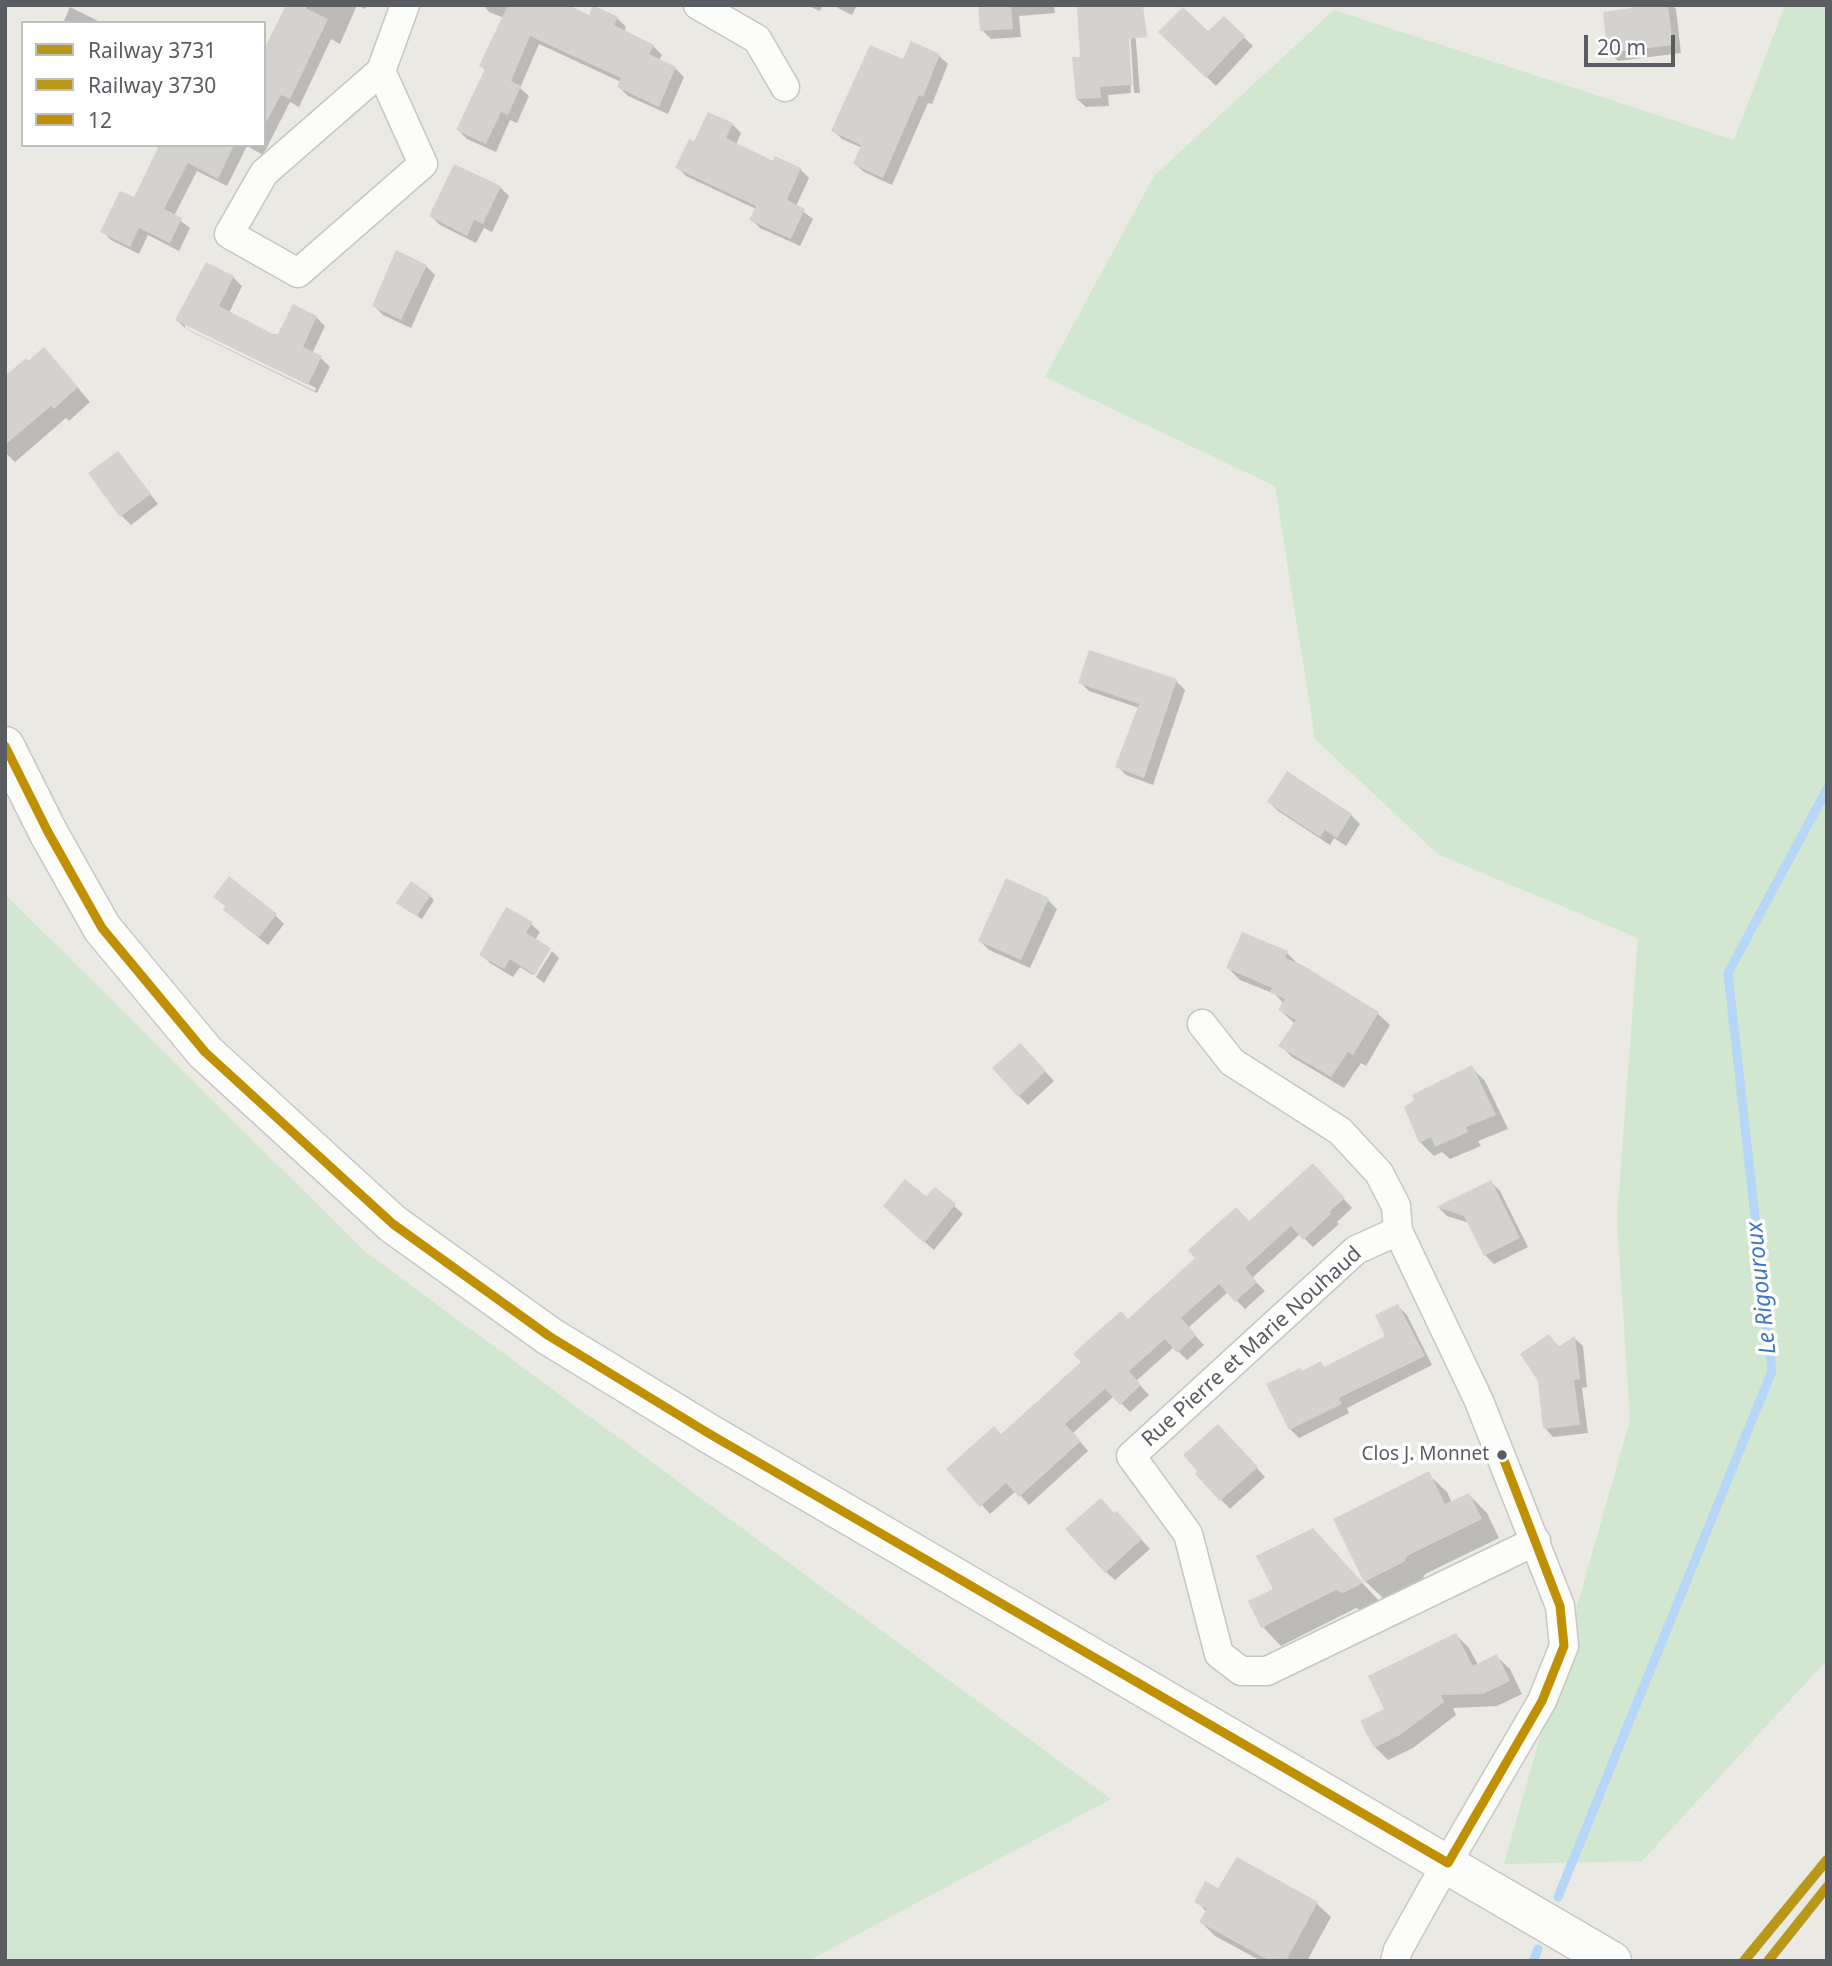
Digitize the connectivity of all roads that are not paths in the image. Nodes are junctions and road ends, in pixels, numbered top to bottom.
1 (405, 5) edge
2 (698, 5) edge
3 (381, 71) junction
4 (785, 87) dead end
5 (5, 746) edge
6 (1202, 1024) dead end
7 (1398, 1231) junction
8 (1536, 1541) junction
9 (1448, 1863) junction
10 (1395, 1961) edge
11 (1612, 1961) edge

1 - 3 street
2 - 4 street
3 - 3 street
5 - 9 main road
6 - 7 street
7 - 8 street
7 - 8 street, Rue Pierre et Marie Nouhaud
8 - 9 street
9 - 10 street
9 - 11 main road

